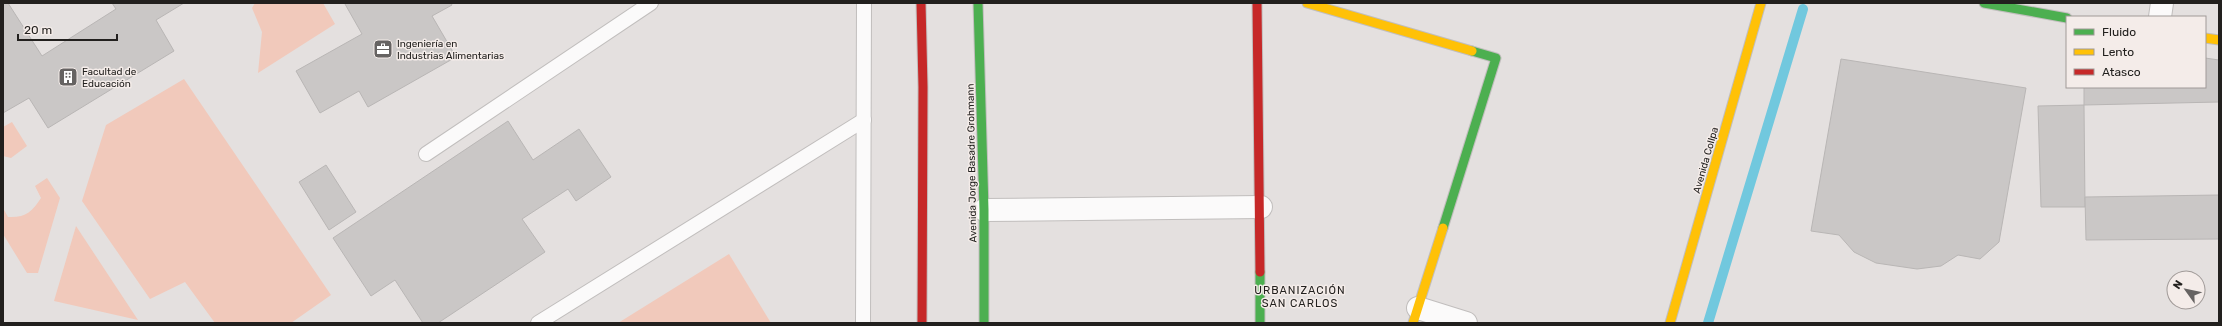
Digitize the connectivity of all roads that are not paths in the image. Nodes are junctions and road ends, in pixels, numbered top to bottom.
1 (651, 3) edge
2 (864, 3) edge
3 (921, 3) edge
4 (978, 3) edge
5 (1257, 3) edge
6 (1307, 3) edge
7 (1761, 3) edge
8 (1984, 3) edge
9 (2162, 3) edge
10 (2160, 16) edge
11 (2066, 18) edge
12 (2206, 38) edge
13 (2219, 40) edge
14 (864, 120) junction
15 (426, 154) dead end
16 (1261, 207) junction
17 (984, 210) junction
18 (1415, 315) edge
19 (538, 323) edge
20 (863, 323) edge
21 (922, 323) edge
22 (984, 323) edge
23 (1260, 323) edge
24 (1466, 323) edge
25 (1670, 323) edge

1 - 15 lane
2 - 14 lane
3 - 21 main road
4 - 17 main road, Avenida Jorge Basadre Grohmann
5 - 16 main road
6 - 18 main road
7 - 25 main road, Avenida Collpa
8 - 11 main road
9 - 10 street
12 - 13 main road
14 - 19 lane
14 - 20 lane
16 - 17 street
16 - 23 main road
17 - 22 main road, Avenida Jorge Basadre Grohmann
18 - 24 street

